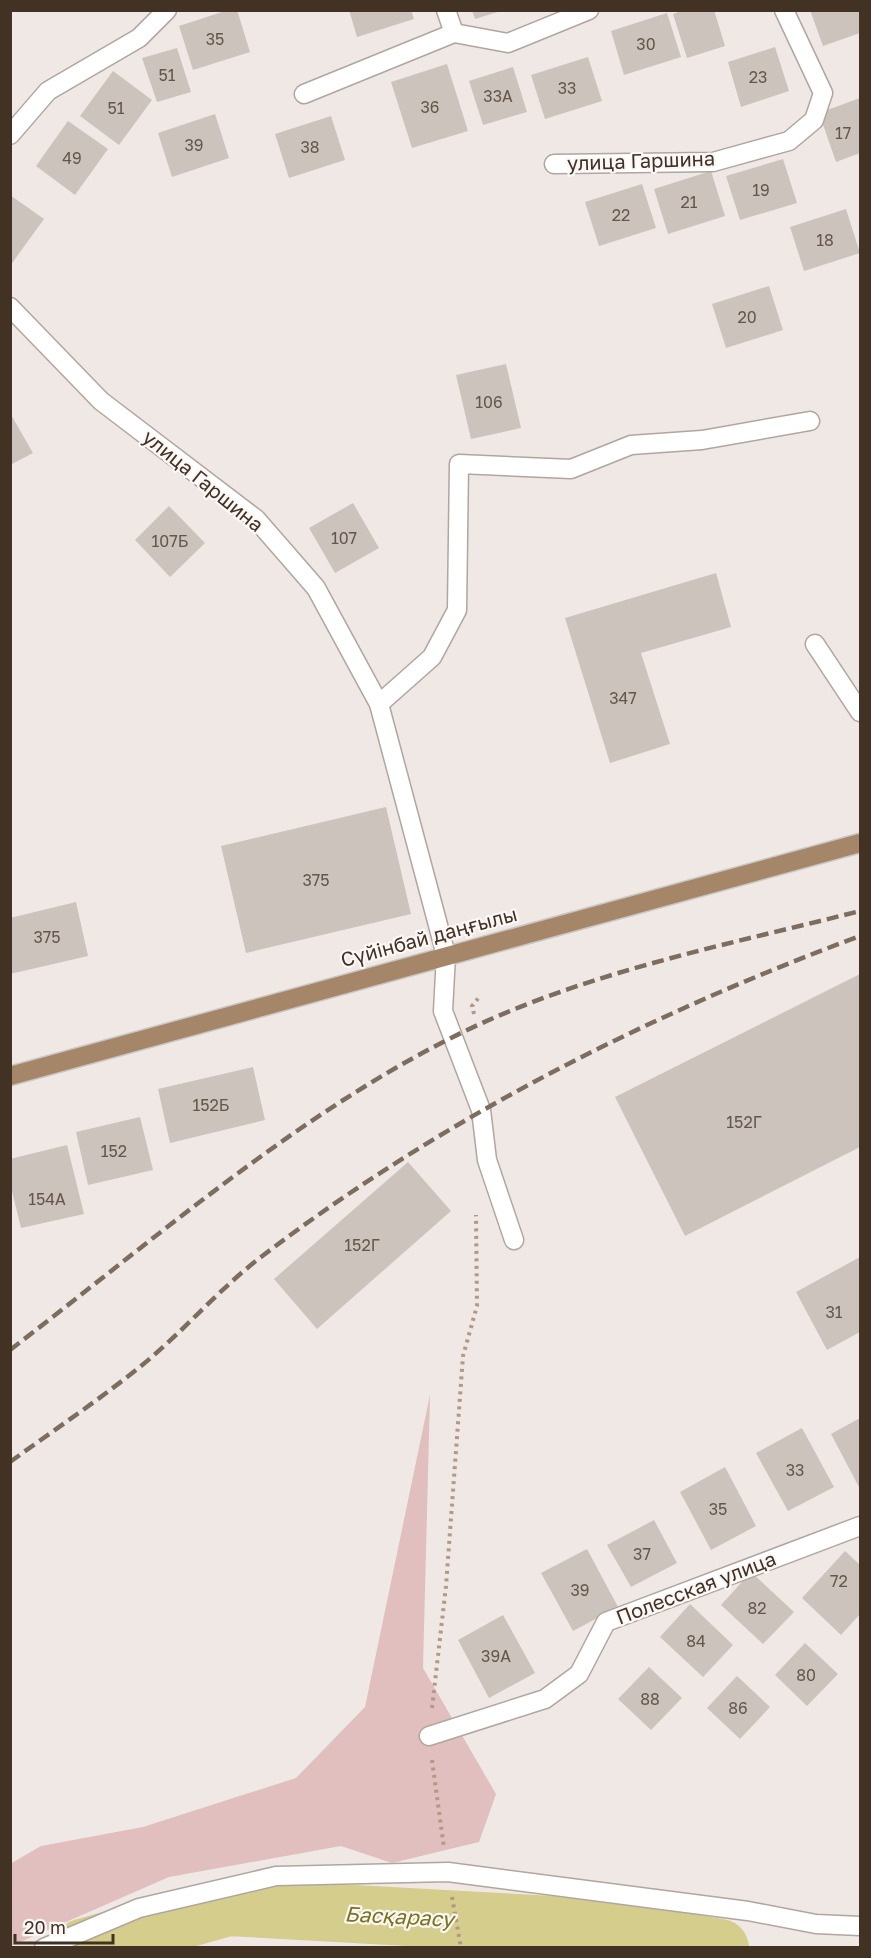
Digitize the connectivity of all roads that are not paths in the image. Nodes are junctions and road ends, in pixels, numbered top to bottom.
1 (167, 10) edge
2 (446, 10) edge
3 (589, 10) edge
4 (784, 10) edge
5 (454, 33) junction
6 (304, 94) dead end
7 (10, 135) edge
8 (554, 164) dead end
9 (10, 308) edge
10 (810, 421) dead end
11 (815, 644) dead end
12 (379, 704) junction
13 (861, 712) edge
14 (861, 843) edge
15 (446, 955) junction
16 (10, 1076) edge
17 (514, 1240) dead end
18 (861, 1526) edge
19 (429, 1736) road end
20 (861, 1926) edge
21 (44, 1947) edge

1 - 7 street
2 - 5 street
3 - 5 street
4 - 8 street, улица Гаршина
5 - 6 street
9 - 12 street, улица Гаршина
10 - 12 street
11 - 13 street
12 - 15 street, улица Гаршина
14 - 15 main road, Сүйінбай даңғылы
15 - 16 main road, Сүйінбай даңғылы
15 - 17 street, улица Гаршина
18 - 19 street, Полесская улица
20 - 21 street

